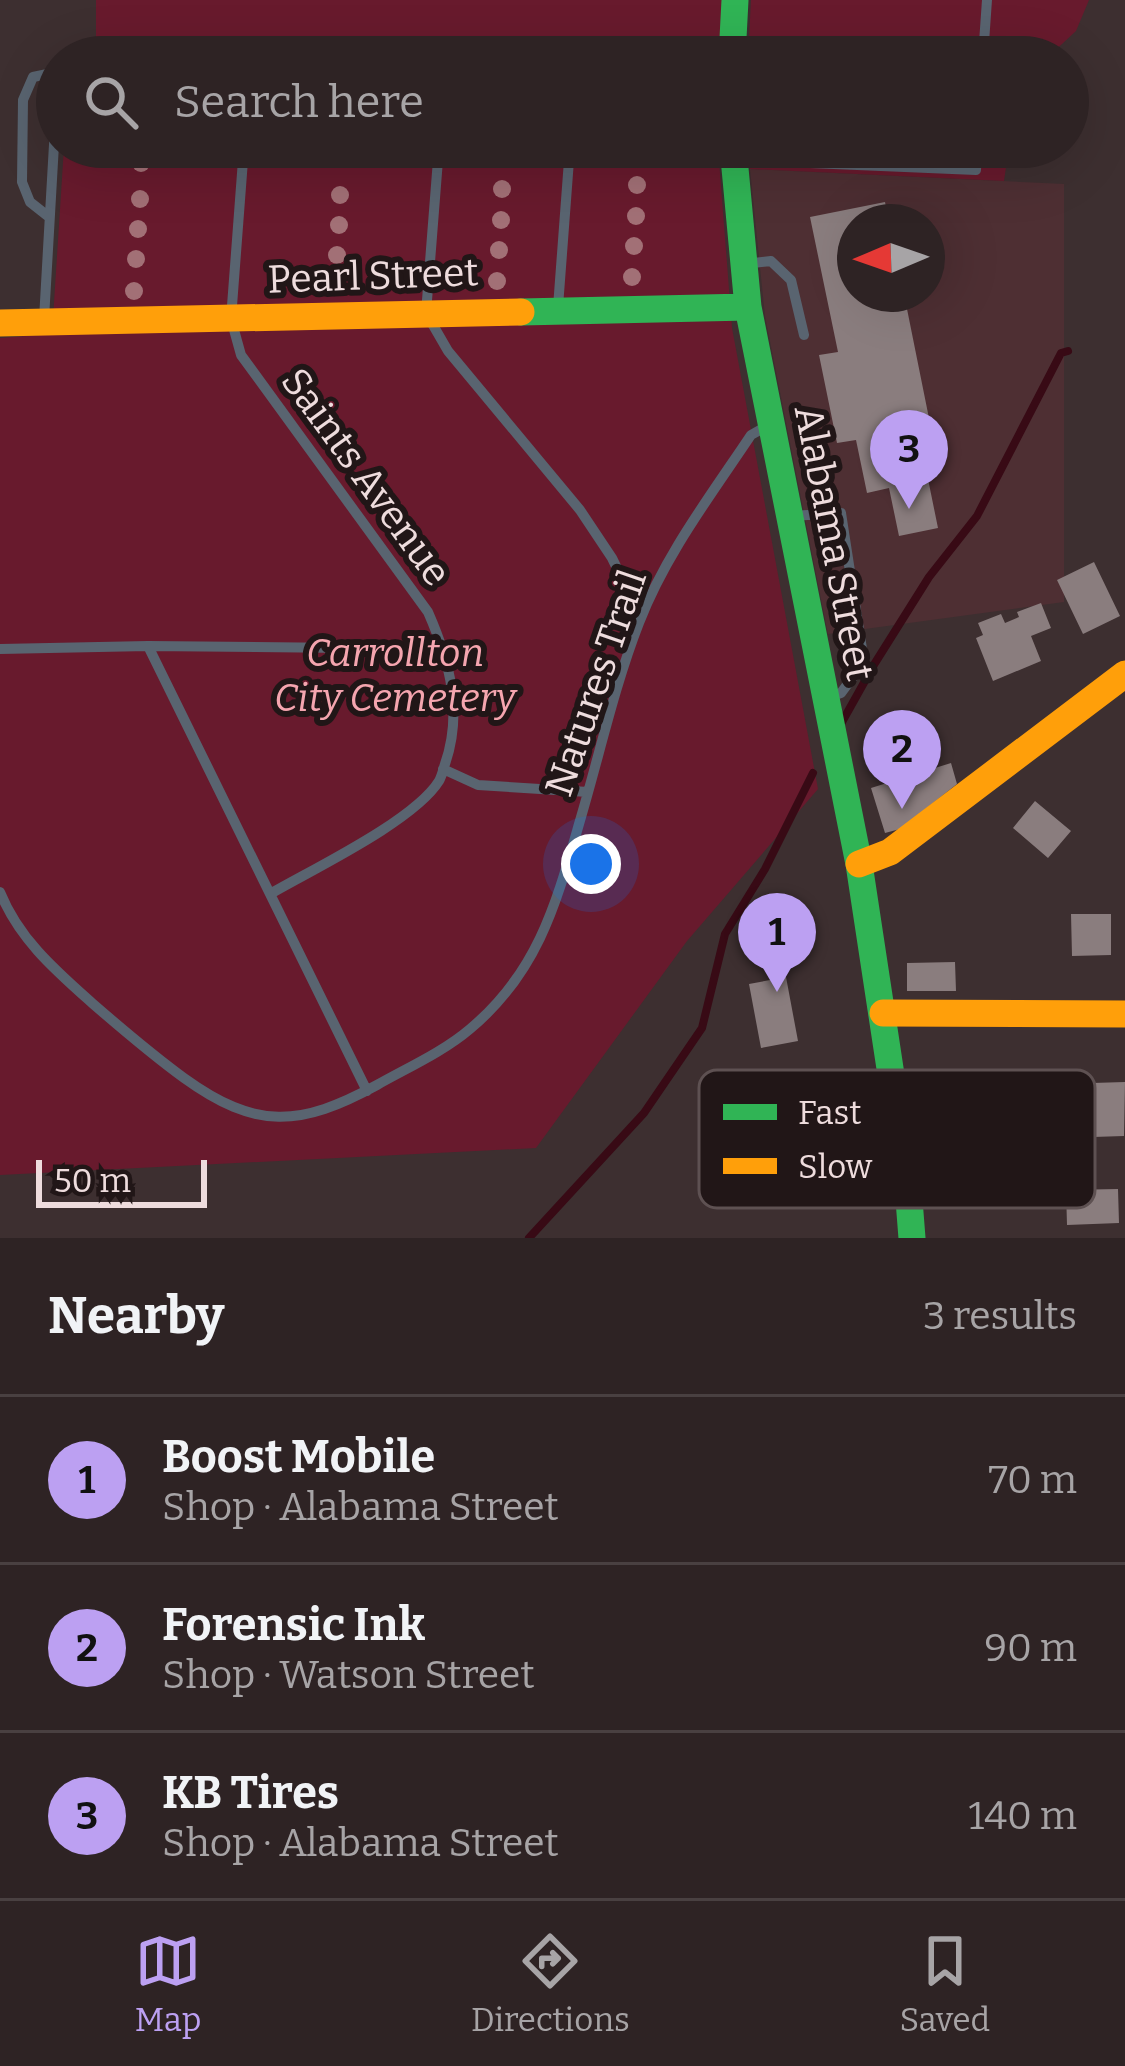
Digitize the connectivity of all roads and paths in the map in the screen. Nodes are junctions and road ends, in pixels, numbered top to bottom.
1 (735, 0) edge
2 (987, 0) edge
3 (733, 36) edge
4 (984, 36) edge
5 (36, 76) edge
6 (52, 168) edge
7 (242, 168) edge
8 (437, 168) edge
9 (568, 168) edge
10 (734, 168) edge
11 (947, 168) edge
12 (976, 168) edge
13 (49, 218) junction
14 (743, 264) junction
15 (748, 307) junction
16 (558, 310) junction
17 (426, 313) junction
18 (231, 319) junction
19 (0, 322) edge
20 (44, 322) junction
21 (804, 335) dead end
22 (770, 424) junction
23 (790, 516) junction
24 (641, 618) junction
25 (148, 646) junction
26 (0, 649) edge
27 (444, 649) junction
28 (1125, 674) edge
29 (826, 698) junction
30 (443, 770) junction
31 (588, 792) junction
32 (859, 864) junction
33 (0, 892) edge
34 (270, 894) junction
35 (883, 1013) junction
36 (1125, 1014) edge
37 (891, 1070) edge
38 (368, 1090) junction
39 (910, 1208) edge
40 (912, 1238) edge

1 - 3 street
2 - 4 lane
5 - 13 lane
6 - 13 lane
7 - 18 lane, Saints Avenue
8 - 17 lane
9 - 16 lane
10 - 14 street, Alabama Street
11 - 12 lane
13 - 20 lane
14 - 15 street, Alabama Street
14 - 21 lane
15 - 16 street, Pearl Street
15 - 22 street, Alabama Street
16 - 17 street, Pearl Street
17 - 18 street, Pearl Street
17 - 24 lane
18 - 20 street, Pearl Street
18 - 27 lane, Saints Avenue
19 - 20 street, Pearl Street
22 - 23 street, Alabama Street
22 - 24 lane, Natures Trail
23 - 29 street, Alabama Street
23 - 29 lane
24 - 31 lane, Natures Trail
25 - 26 lane
25 - 27 lane
25 - 34 lane
27 - 30 lane, Saints Avenue
28 - 32 street
29 - 32 street, Alabama Street
30 - 31 lane
30 - 34 lane, Saints Avenue
31 - 38 lane, Natures Trail
32 - 35 street, Alabama Street
33 - 38 lane, Natures Trail
34 - 38 lane
35 - 36 street
35 - 37 street, Alabama Street
39 - 40 street, Alabama Street

